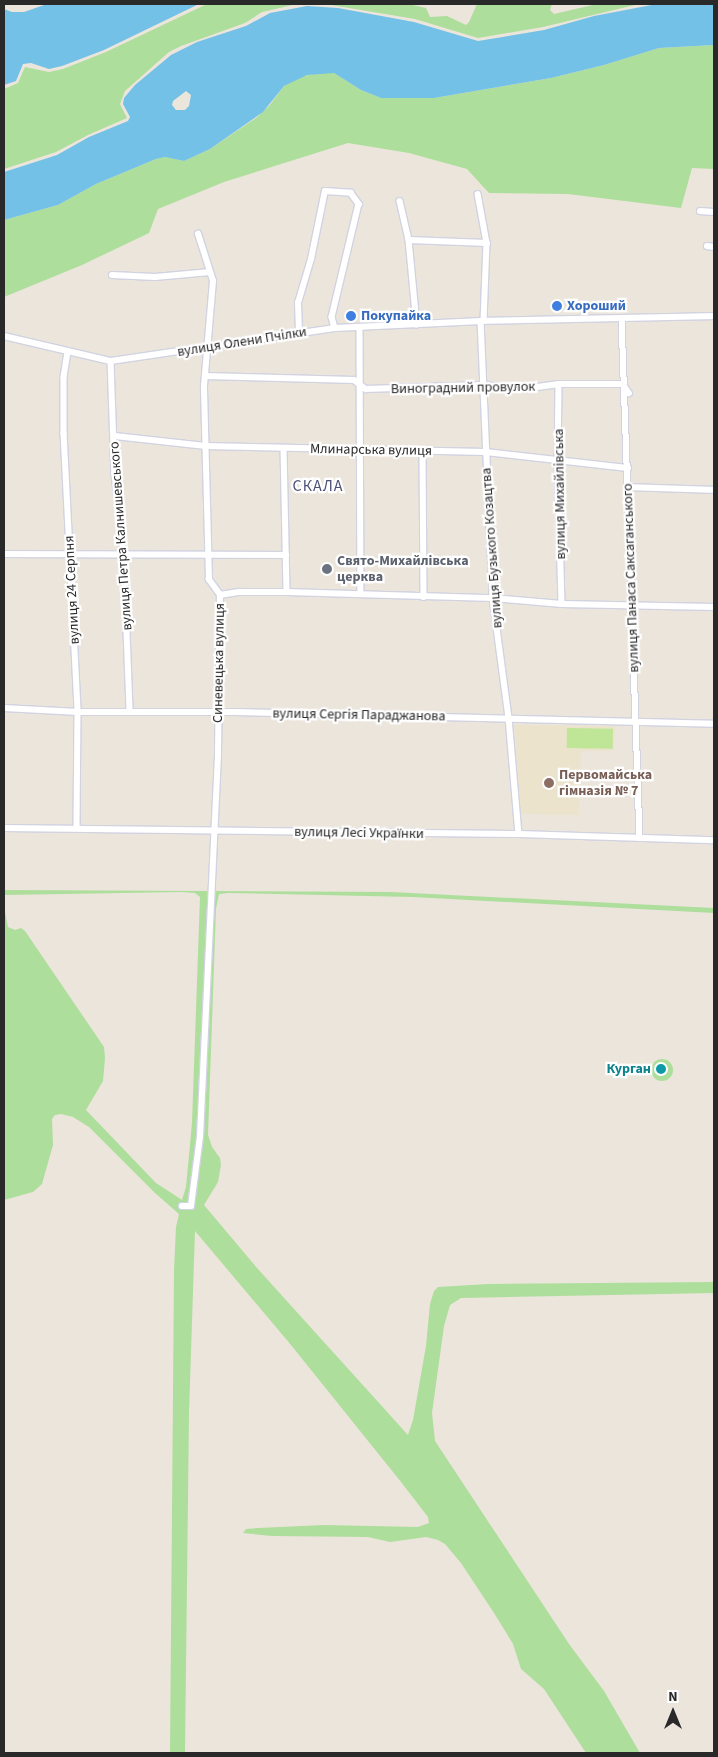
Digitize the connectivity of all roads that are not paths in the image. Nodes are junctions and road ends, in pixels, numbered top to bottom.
1 (478, 194) dead end
2 (400, 201) dead end
3 (700, 211) dead end
4 (714, 212) edge
5 (198, 234) dead end
6 (409, 240) junction
7 (487, 243) junction
8 (707, 246) dead end
9 (714, 247) edge
10 (210, 272) junction
11 (112, 275) dead end
12 (714, 316) edge
13 (622, 319) junction
14 (483, 321) junction
15 (417, 325) junction
16 (360, 327) junction
17 (335, 328) junction
18 (299, 332) junction
19 (4, 336) edge
20 (208, 348) junction
21 (68, 352) junction
22 (111, 361) junction
23 (206, 376) junction
24 (360, 384) junction
25 (559, 384) junction
26 (623, 384) junction
27 (482, 385) junction
28 (629, 392) dead end
29 (115, 436) junction
30 (205, 446) junction
31 (284, 448) junction
32 (360, 450) junction
33 (423, 451) junction
34 (486, 452) junction
35 (558, 461) junction
36 (628, 468) junction
37 (628, 487) junction
38 (714, 490) edge
39 (124, 553) junction
40 (4, 554) edge
41 (286, 555) junction
42 (71, 556) junction
43 (210, 556) junction
44 (287, 592) junction
45 (361, 593) junction
46 (220, 595) junction
47 (424, 597) junction
48 (493, 598) junction
49 (562, 604) junction
50 (632, 606) junction
51 (714, 607) edge
52 (4, 708) edge
53 (78, 712) junction
54 (130, 712) junction
55 (218, 712) junction
56 (509, 718) junction
57 (635, 721) junction
58 (714, 724) edge
59 (4, 828) edge
60 (77, 828) junction
61 (214, 830) junction
62 (519, 834) junction
63 (640, 838) junction
64 (714, 840) edge
65 (182, 1206) dead end

1 - 7 street
2 - 6 street
3 - 4 street
5 - 10 street, Синевецька вулиця
6 - 7 street
6 - 15 street
7 - 14 street
8 - 9 street
10 - 11 street
10 - 20 street, Синевецька вулиця
12 - 13 street, вулиця Олени Пчілки
13 - 14 street, вулиця Олени Пчілки
13 - 26 street, вулиця Панаса Саксаганського
14 - 15 street, вулиця Олени Пчілки
14 - 27 street, вулиця Бузького Козацтва
15 - 16 street, вулиця Олени Пчілки
16 - 17 street, вулиця Олени Пчілки
16 - 24 street
17 - 18 street, вулиця Олени Пчілки
17 - 18 street
18 - 20 street, вулиця Олени Пчілки
19 - 21 street, вулиця Олени Пчілки
20 - 22 street, вулиця Олени Пчілки
20 - 23 street, Синевецька вулиця
21 - 22 street, вулиця Олени Пчілки
21 - 42 street, вулиця 24 Серпня
22 - 29 street, вулиця Петра Калнишевського
23 - 24 street, Виноградний провулок
23 - 30 street, Синевецька вулиця
24 - 27 street, Виноградний провулок
24 - 32 street
25 - 26 street, Виноградний провулок
25 - 27 street, Виноградний провулок
25 - 35 street, вулиця Михайлівська
26 - 28 street
26 - 36 street, вулиця Панаса Саксаганського
27 - 34 street, вулиця Бузького Козацтва
29 - 30 street, Млинарська вулиця
29 - 39 street, вулиця Петра Калнишевського
30 - 31 street, Млинарська вулиця
30 - 43 street, Синевецька вулиця
31 - 32 street, Млинарська вулиця
31 - 41 street
32 - 33 street, Млинарська вулиця
32 - 45 street
33 - 34 street, Млинарська вулиця
33 - 47 street
34 - 35 street, Млинарська вулиця
34 - 48 street, вулиця Бузького Козацтва
35 - 36 street, Млинарська вулиця
35 - 49 street, вулиця Михайлівська
36 - 37 street, вулиця Панаса Саксаганського
37 - 38 street
37 - 50 street, вулиця Панаса Саксаганського
39 - 42 street
39 - 43 street
39 - 54 street, вулиця Петра Калнишевського
40 - 42 street
41 - 43 street
41 - 44 street
42 - 53 street, вулиця 24 Серпня
43 - 46 street, Синевецька вулиця
44 - 45 street
44 - 46 street
45 - 47 street
46 - 55 street, Синевецька вулиця
47 - 48 street
48 - 49 street
48 - 56 street, вулиця Бузького Козацтва
49 - 50 street
50 - 51 street
50 - 57 street, вулиця Панаса Саксаганського
52 - 53 street, вулиця Сергія Параджанова
53 - 54 street, вулиця Сергія Параджанова
53 - 60 street, вулиця 24 Серпня
54 - 55 street, вулиця Сергія Параджанова
55 - 56 street, вулиця Сергія Параджанова
55 - 61 street, Синевецька вулиця
56 - 57 street, вулиця Сергія Параджанова
56 - 62 street, вулиця Бузького Козацтва
57 - 58 street, вулиця Сергія Параджанова
57 - 63 street, вулиця Панаса Саксаганського
59 - 60 street, вулиця Лесі Українки
60 - 61 street, вулиця Лесі Українки
61 - 62 street, вулиця Лесі Українки
61 - 65 street, Синевецька вулиця
62 - 63 street, вулиця Лесі Українки
63 - 64 street, вулиця Лесі Українки

